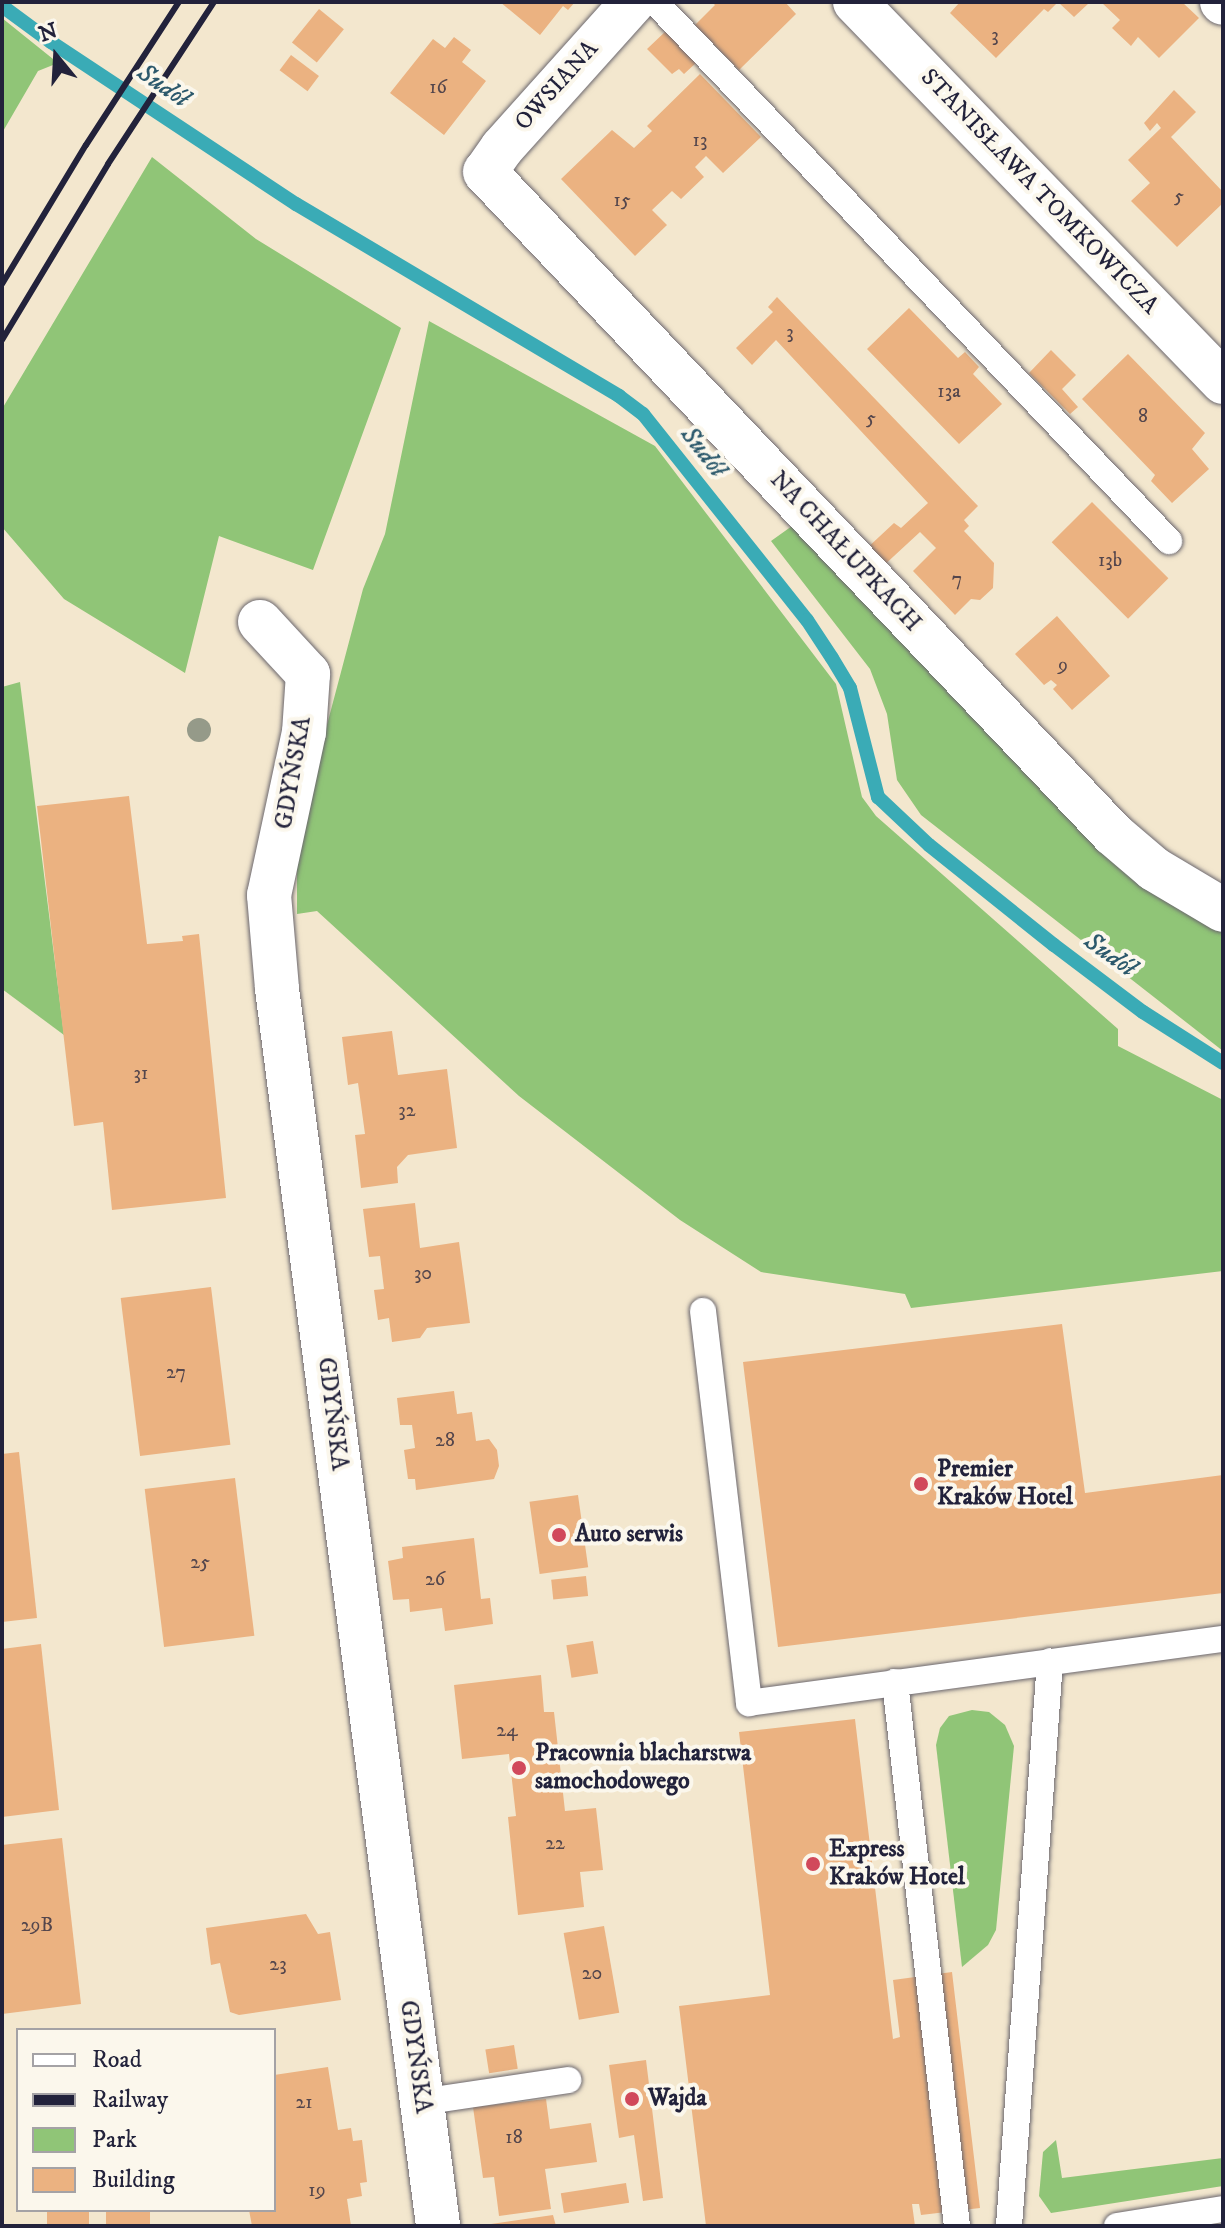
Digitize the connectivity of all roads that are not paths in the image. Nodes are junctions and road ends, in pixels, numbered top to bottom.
1 (633, 2) edge
2 (655, 2) edge
3 (855, 2) edge
4 (485, 172) joint
5 (1223, 382) edge
6 (1169, 541) dead end
7 (260, 622) dead end
8 (1223, 910) edge
9 (703, 1311) dead end
10 (1223, 1639) edge
11 (1050, 1661) junction
12 (895, 1682) junction
13 (568, 2080) dead end
14 (421, 2102) junction
15 (1223, 2209) edge
16 (438, 2226) edge
17 (957, 2226) edge
18 (1009, 2226) edge
19 (1117, 2226) edge

1 - 4 street, OWSIANA
2 - 6 lane
3 - 5 street, STANISŁAWA TOMKOWICZA
4 - 8 street, NA CHAŁUPKACH
7 - 14 street, GDYŃSKA
9 - 12 lane
10 - 11 lane
11 - 12 lane
11 - 18 lane
12 - 17 lane
13 - 14 lane
14 - 16 street, GDYŃSKA
15 - 19 lane

